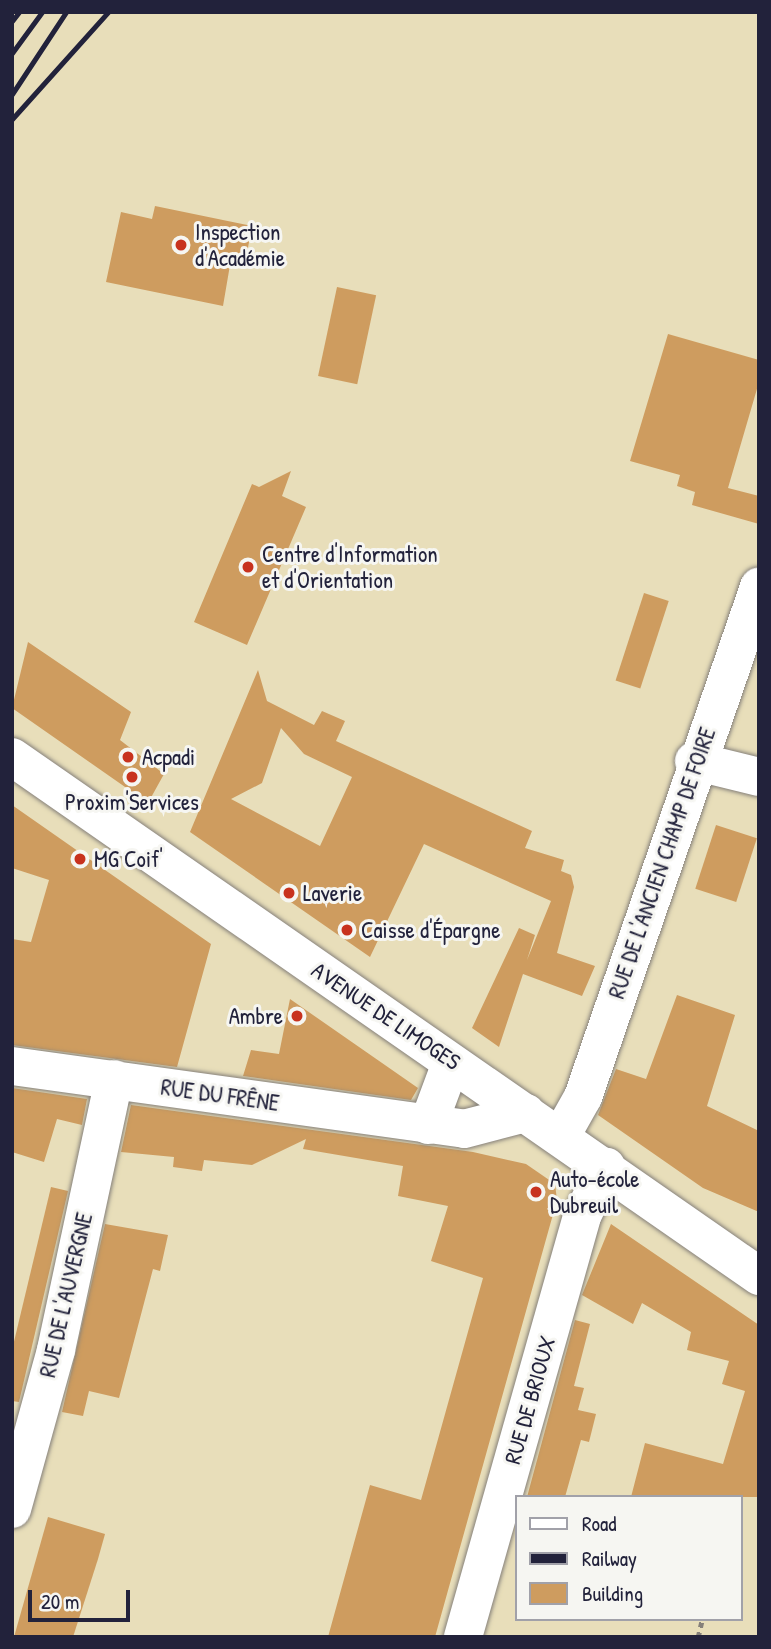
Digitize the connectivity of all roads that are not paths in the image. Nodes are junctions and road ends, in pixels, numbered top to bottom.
1 (759, 587) edge
2 (12, 757) edge
3 (694, 761) junction
4 (759, 777) edge
5 (451, 1063) junction
6 (12, 1066) edge
7 (114, 1079) junction
8 (526, 1113) junction
9 (428, 1125) junction
10 (561, 1136) junction
11 (606, 1167) junction
12 (759, 1276) edge
13 (12, 1509) edge
14 (463, 1637) edge

1 - 3 street, RUE DE L'ANCIEN CHAMP DE FOIRE
2 - 5 street, AVENUE DE LIMOGES
3 - 4 street
3 - 10 street, RUE DE L'ANCIEN CHAMP DE FOIRE
5 - 8 street, AVENUE DE LIMOGES
5 - 9 street
6 - 7 street, RUE DU FRÊNE
7 - 9 street, RUE DU FRÊNE
7 - 13 street, RUE DE L'AUVERGNE
8 - 9 street, RUE DU FRÊNE
8 - 10 street, AVENUE DE LIMOGES
10 - 11 street, AVENUE DE LIMOGES
11 - 12 street, AVENUE DE LIMOGES
11 - 14 street, RUE DE BRIOUX

